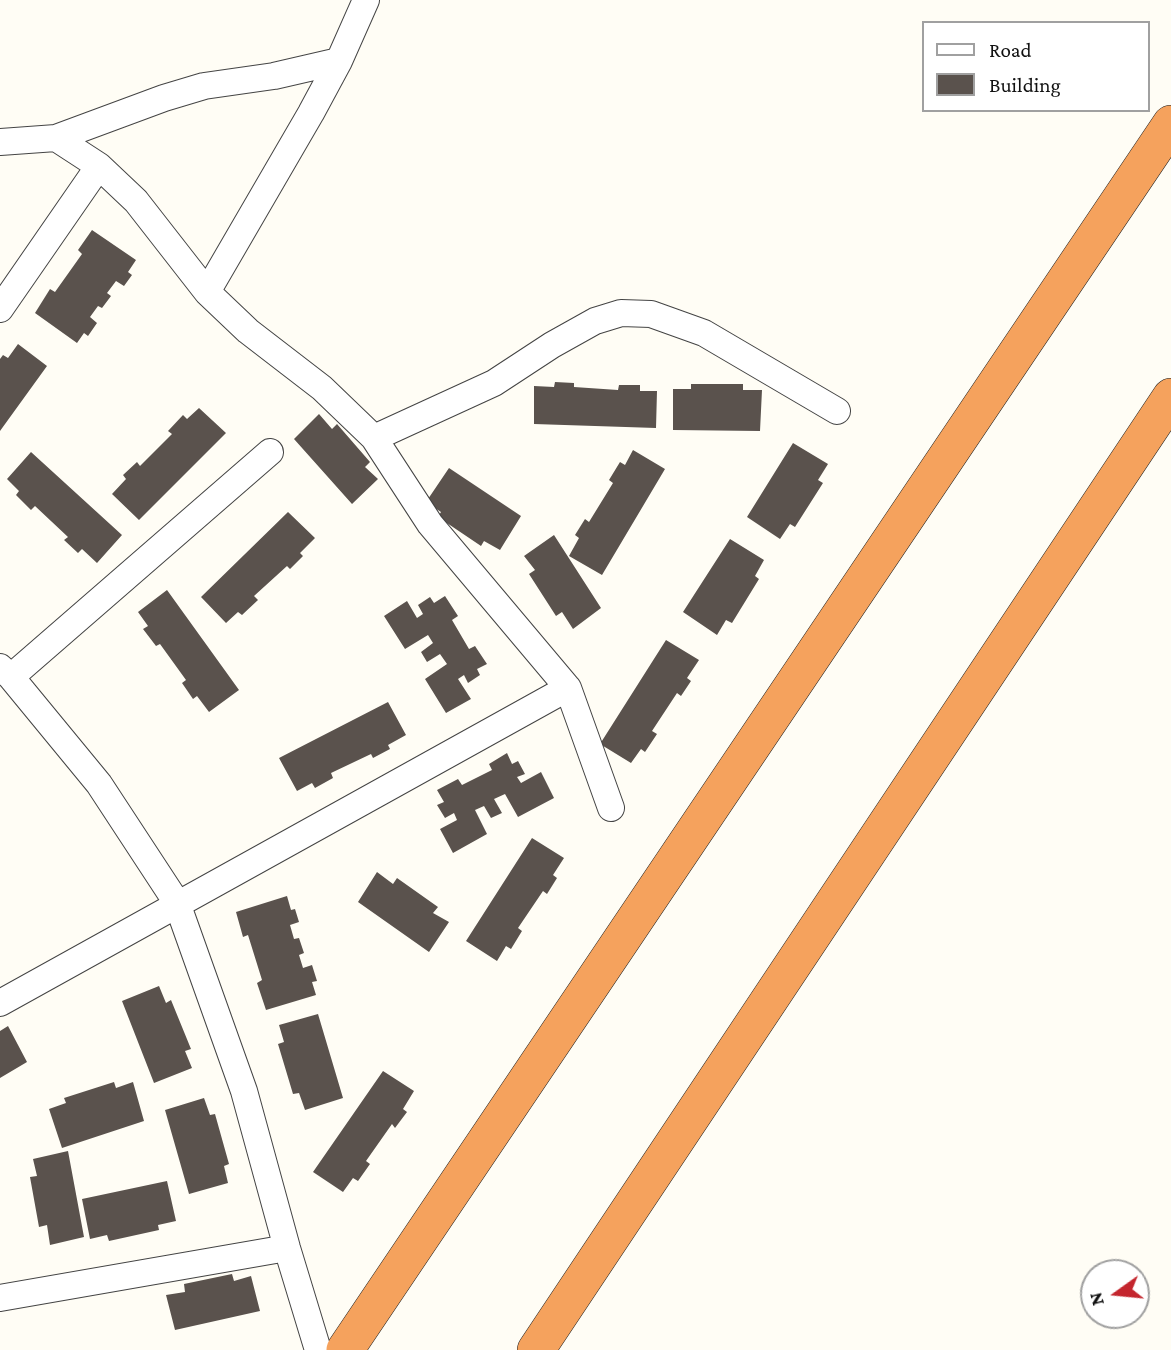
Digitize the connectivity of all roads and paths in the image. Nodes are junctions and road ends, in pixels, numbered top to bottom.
1 (366, 0) edge
2 (340, 61) junction
3 (1171, 124) edge
4 (56, 138) junction
5 (0, 142) edge
6 (99, 166) junction
7 (207, 292) junction
8 (0, 309) edge
9 (1171, 397) edge
10 (837, 411) dead end
11 (374, 438) junction
12 (270, 452) dead end
13 (6, 672) edge
14 (568, 688) junction
15 (611, 808) dead end
16 (177, 904) junction
17 (0, 1003) edge
18 (287, 1248) junction
19 (0, 1298) edge
20 (318, 1350) edge
21 (345, 1350) edge
22 (536, 1350) edge

1 - 2 street
2 - 4 street
2 - 7 street
3 - 21 highway
4 - 5 street
4 - 6 street
6 - 7 street
6 - 8 street
7 - 11 street
9 - 22 highway
10 - 11 street
11 - 14 street
12 - 13 street
13 - 16 street
14 - 15 street
14 - 16 street
16 - 17 street
16 - 18 street
18 - 19 street
18 - 20 street

